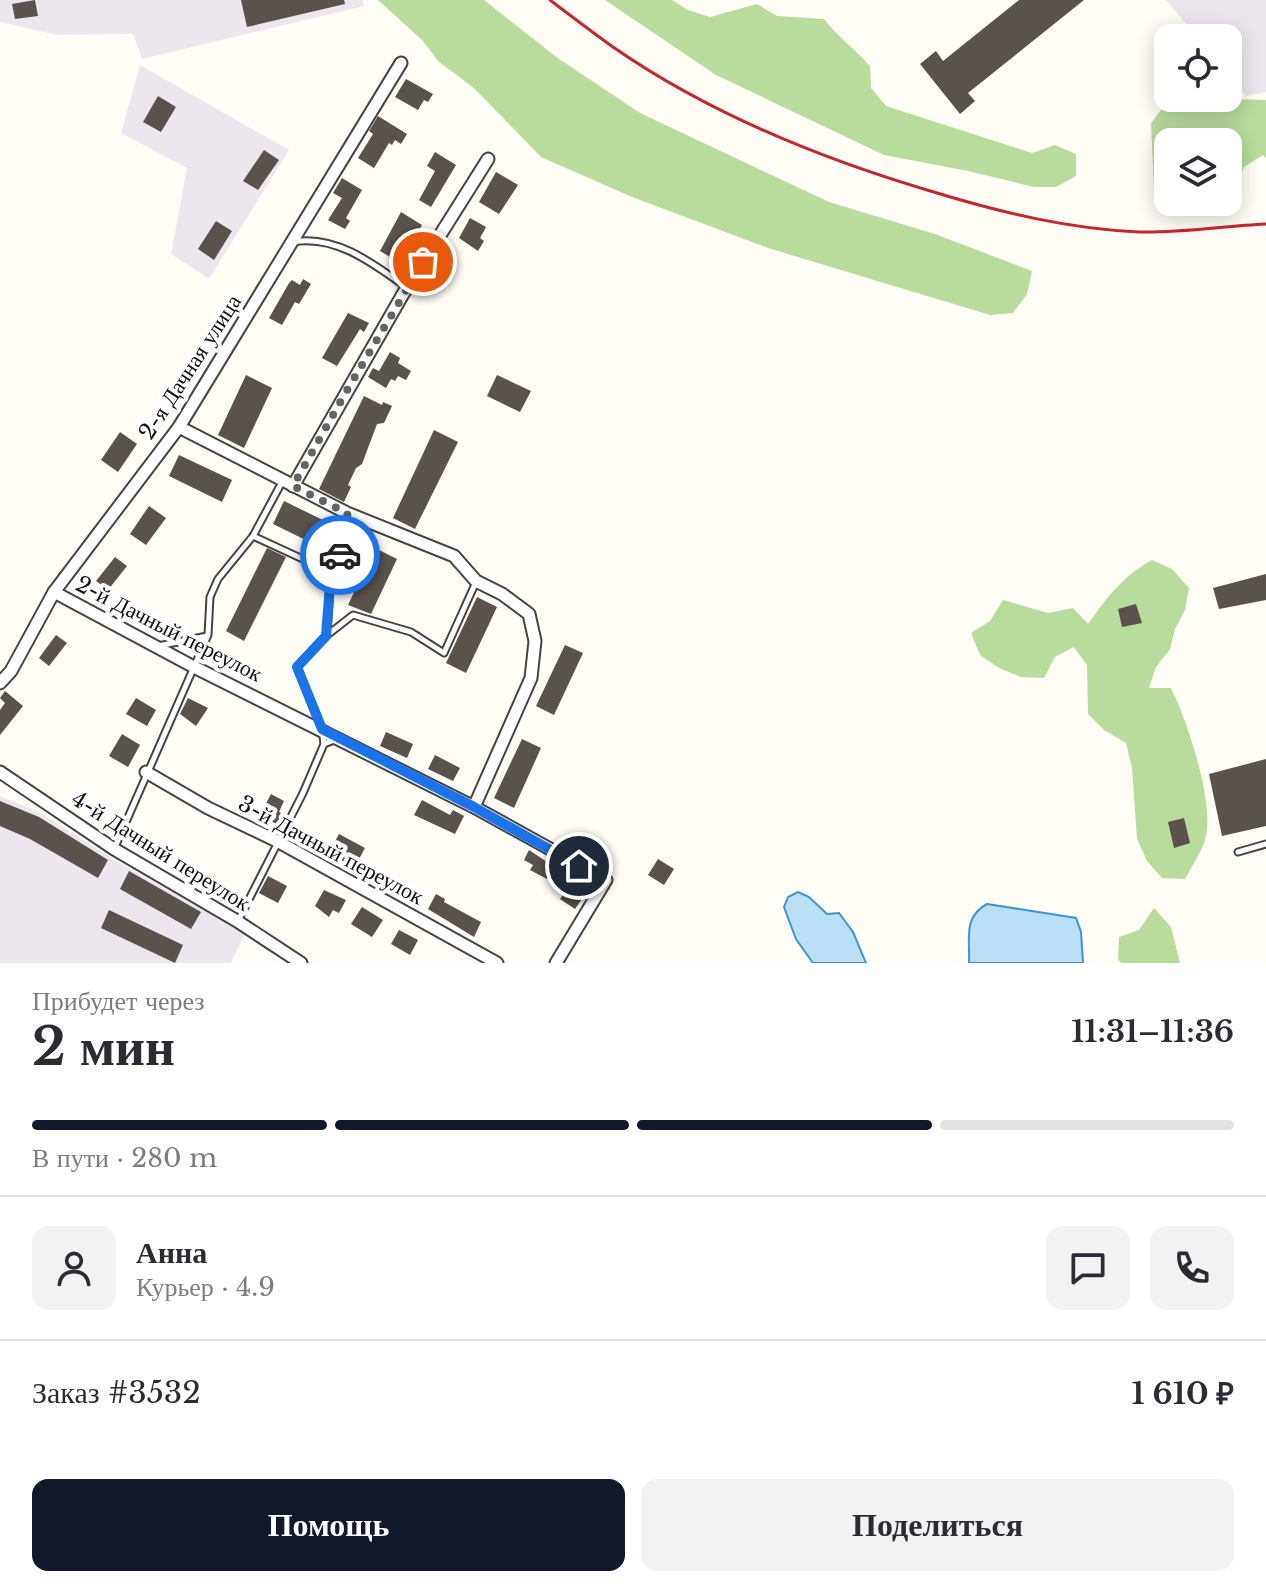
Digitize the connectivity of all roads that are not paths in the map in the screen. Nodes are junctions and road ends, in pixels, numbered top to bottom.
1 (401, 63) dead end
2 (488, 159) dead end
3 (292, 242) junction
4 (407, 287) junction
5 (179, 427) junction
6 (288, 484) junction
7 (347, 513) junction
8 (253, 536) junction
9 (331, 572) junction
10 (476, 581) junction
11 (54, 592) junction
12 (208, 635) junction
13 (326, 636) junction
14 (156, 647) junction
15 (194, 667) junction
16 (0, 683) edge
17 (322, 729) junction
18 (340, 738) junction
19 (324, 744) junction
20 (0, 772) edge
21 (146, 772) junction
22 (474, 807) junction
23 (277, 841) junction
24 (1266, 844) edge
25 (114, 849) junction
26 (1238, 852) dead end
27 (237, 921) junction
28 (301, 963) edge
29 (497, 963) edge
30 (556, 963) edge

1 - 3 street, 2-я Дачная улица
2 - 4 street
3 - 4 lane
3 - 5 street, 2-я Дачная улица
4 - 6 street
5 - 6 street
5 - 11 street, 2-я Дачная улица
6 - 7 street
6 - 8 lane
7 - 9 lane
7 - 10 street
8 - 9 lane
8 - 12 lane
9 - 13 lane
10 - 13 lane
10 - 22 street
11 - 14 street, 2-й Дачный переулок
11 - 16 street, 2-я Дачная улица
12 - 14 lane
12 - 15 lane
13 - 17 lane
14 - 15 street, 2-й Дачный переулок
15 - 17 street, 2-й Дачный переулок
15 - 21 lane
17 - 18 street, 2-й Дачный переулок
17 - 19 lane
18 - 19 lane
18 - 22 street, 2-й Дачный переулок
19 - 23 lane
20 - 25 street, 4-й Дачный переулок
21 - 23 street, 3-й Дачный переулок
21 - 25 lane
22 - 30 street, 2-й Дачный переулок
23 - 27 lane
23 - 29 street, 3-й Дачный переулок
24 - 26 lane
25 - 27 street, 4-й Дачный переулок
27 - 28 street, 4-й Дачный переулок

